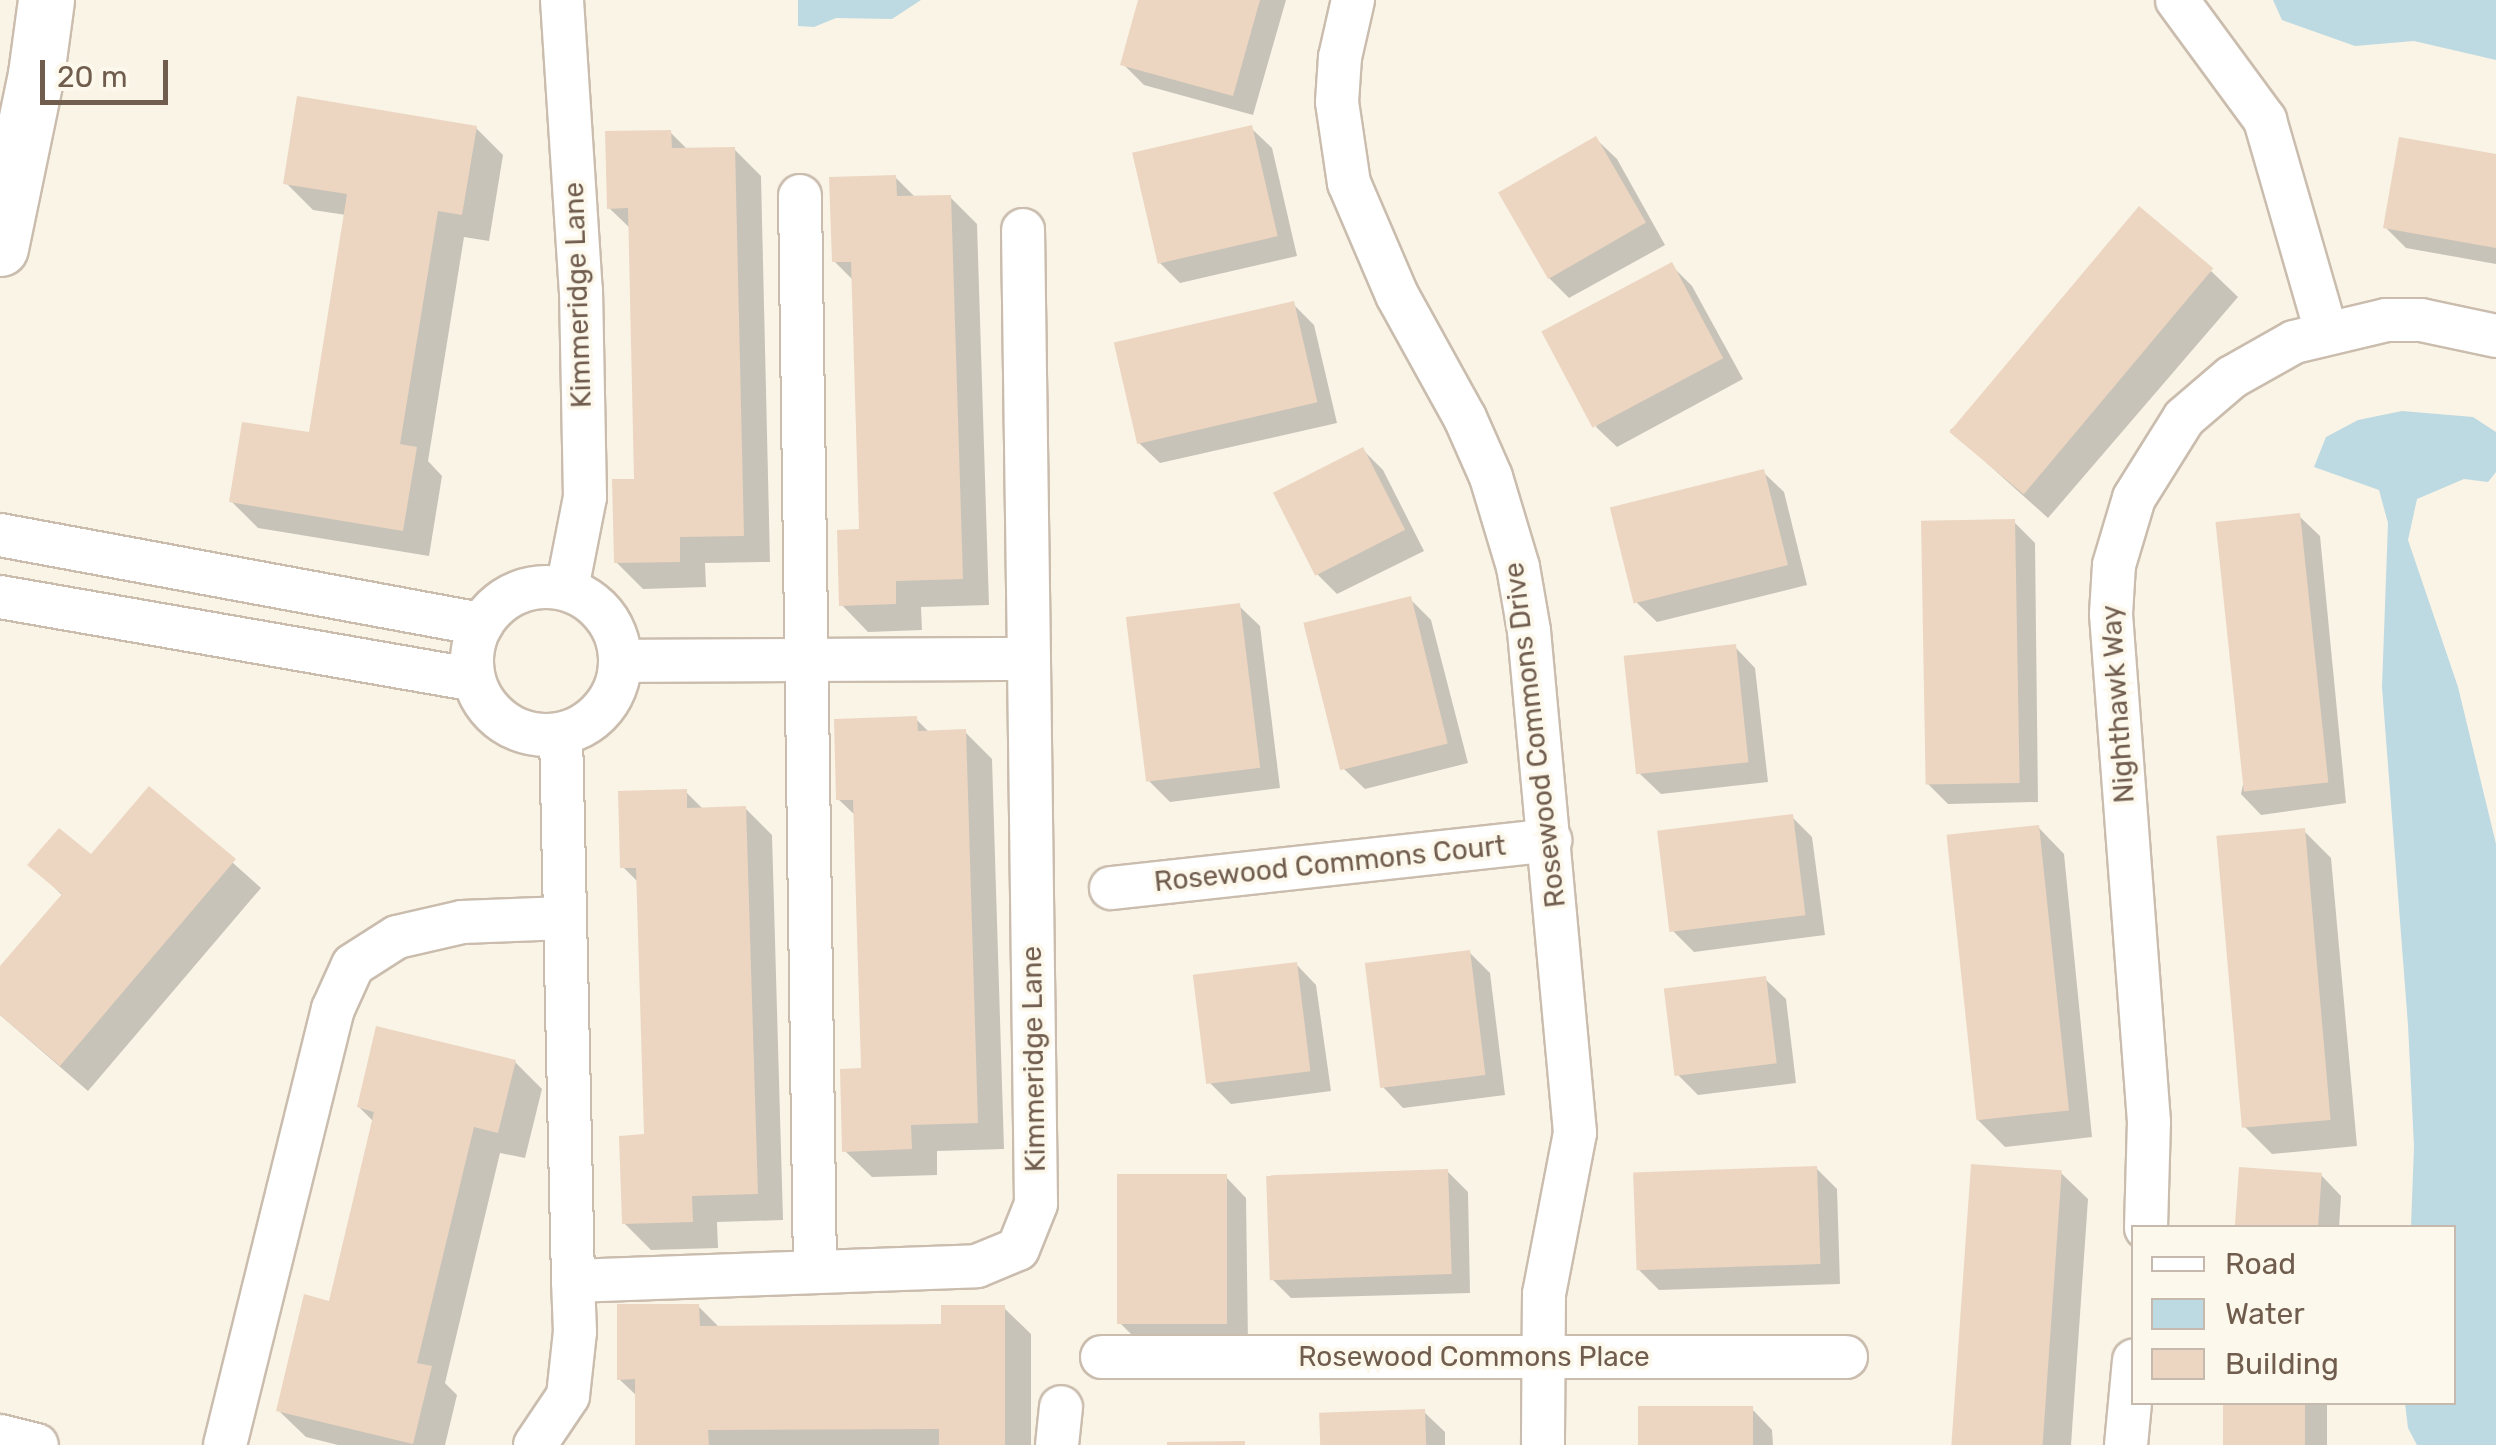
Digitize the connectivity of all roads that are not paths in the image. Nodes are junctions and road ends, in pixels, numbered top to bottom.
1 (46, 0) edge
2 (562, 0) edge
3 (1354, 0) edge
4 (2177, 0) edge
5 (800, 196) dead end
6 (1023, 230) dead end
7 (0, 248) edge
8 (2326, 332) junction
9 (2496, 336) edge
10 (0, 534) edge
11 (567, 589) junction
12 (0, 597) edge
13 (482, 624) junction
14 (1029, 659) junction
15 (806, 660) junction
16 (621, 661) junction
17 (474, 680) junction
18 (561, 734) junction
19 (1550, 840) junction
20 (1111, 888) dead end
21 (565, 918) junction
22 (2146, 1225) edge
23 (815, 1272) junction
24 (573, 1281) junction
25 (1102, 1357) dead end
26 (1846, 1357) dead end
27 (1542, 1358) junction
28 (2131, 1392) edge
29 (0, 1436) edge
30 (539, 1444) edge
31 (37, 1445) edge
32 (225, 1445) edge
33 (1543, 1445) edge
34 (2126, 1445) edge

1 - 7 main road
2 - 11 street, Kimmeridge Lane
3 - 19 street, Rosewood Commons Drive
4 - 8 street
5 - 15 street
6 - 14 street, Kimmeridge Lane
8 - 9 street, Nighthawk Way
8 - 22 street, Nighthawk Way
10 - 13 street
11 - 13 street
11 - 16 street
12 - 17 street
13 - 17 street
14 - 15 street
14 - 23 street, Kimmeridge Lane
15 - 16 street
15 - 23 street
16 - 18 street
17 - 18 street
18 - 21 street
19 - 20 street, Rosewood Commons Court
19 - 27 street, Rosewood Commons Drive
21 - 24 street
21 - 32 street
23 - 24 street, Kimmeridge Lane
24 - 30 street
25 - 27 street, Rosewood Commons Place
26 - 27 street, Rosewood Commons Place
27 - 33 street, Rosewood Commons Drive
28 - 34 street
29 - 31 street

